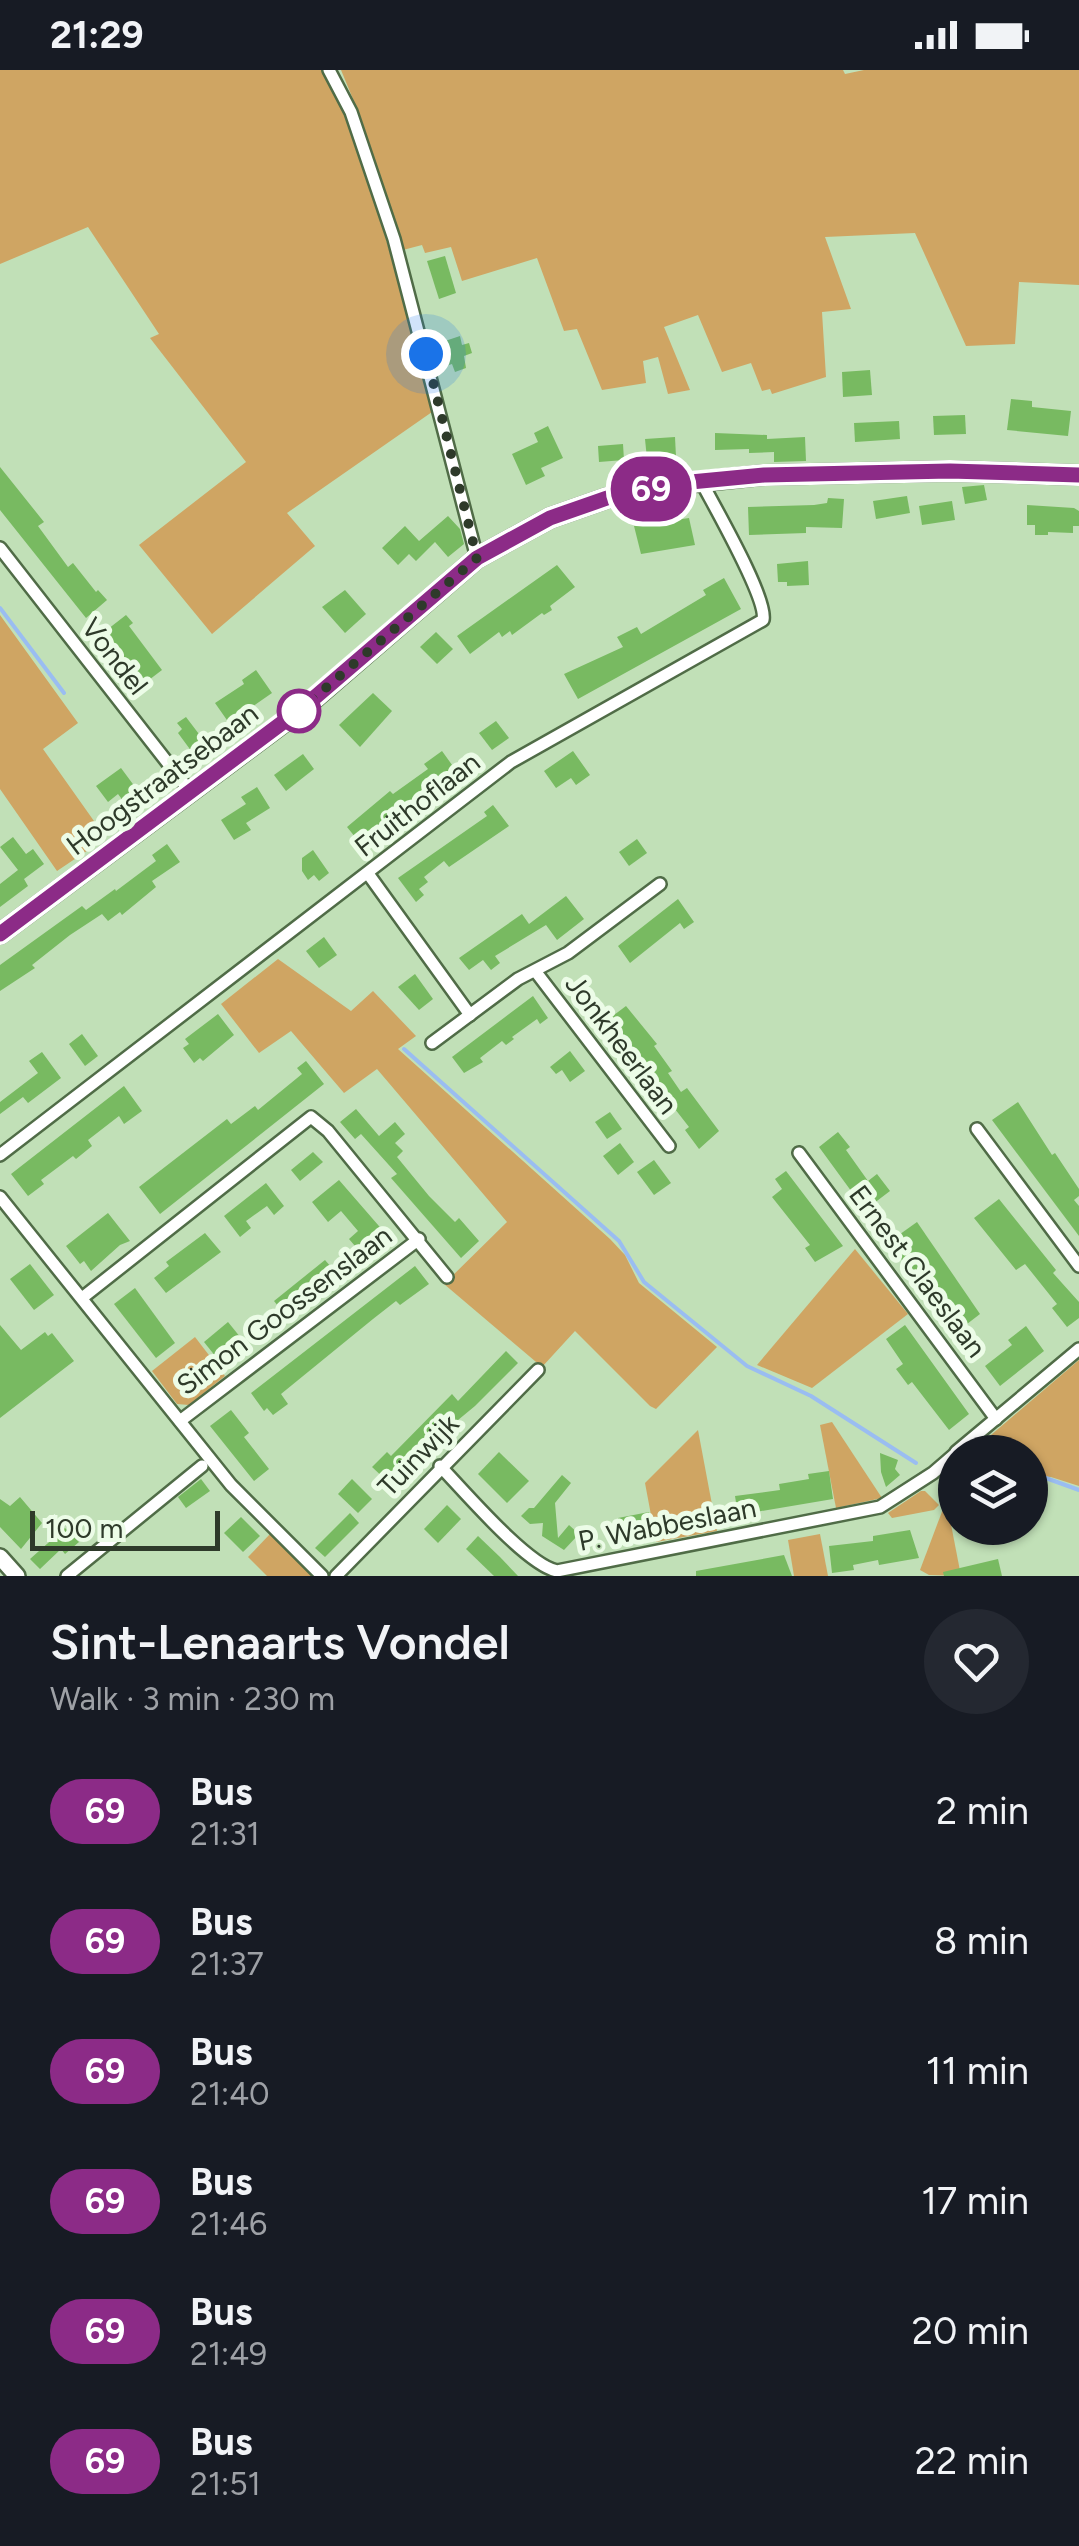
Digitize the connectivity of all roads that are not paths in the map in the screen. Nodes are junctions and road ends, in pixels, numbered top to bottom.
1 (329, 70) edge
2 (1079, 475) edge
3 (701, 481) junction
4 (0, 548) edge
5 (477, 558) junction
6 (192, 794) junction
7 (368, 874) junction
8 (660, 884) dead end
9 (0, 934) edge
10 (536, 972) junction
11 (470, 1015) junction
12 (432, 1043) dead end
13 (977, 1129) dead end
14 (669, 1146) dead end
15 (799, 1154) dead end
16 (0, 1155) edge
17 (0, 1196) edge
18 (419, 1239) junction
19 (1079, 1266) edge
20 (447, 1277) dead end
21 (82, 1298) junction
22 (1079, 1349) edge
23 (538, 1370) dead end
24 (996, 1418) junction
25 (180, 1421) junction
26 (977, 1435) edge
27 (202, 1466) dead end
28 (440, 1466) junction
29 (938, 1469) edge
30 (0, 1558) edge
31 (17, 1576) edge
32 (67, 1576) edge
33 (322, 1576) edge
34 (336, 1576) edge

1 - 5 street
2 - 3 main road, Hoogstraatsebaan
3 - 5 main road, Hoogstraatsebaan
3 - 7 street, Fruithoflaan
4 - 6 street, Vondel
5 - 6 main road, Hoogstraatsebaan
6 - 9 main road, Hoogstraatsebaan
7 - 11 street
7 - 16 street, Fruithoflaan
8 - 10 street
10 - 11 street
10 - 14 street, Jonkheerlaan
11 - 12 street
13 - 19 street
15 - 24 street, Ernest Claeslaan
17 - 21 street
18 - 20 street, Simon Goossenslaan
18 - 21 street, Simon Goossenslaan
18 - 25 street, Simon Goossenslaan
21 - 25 street
22 - 24 street, P. Wabbeslaan
23 - 28 street, Tuinwijk
24 - 26 street, P. Wabbeslaan
25 - 33 street
27 - 32 street
28 - 29 street, P. Wabbeslaan
28 - 34 street, Tuinwijk
30 - 31 street

